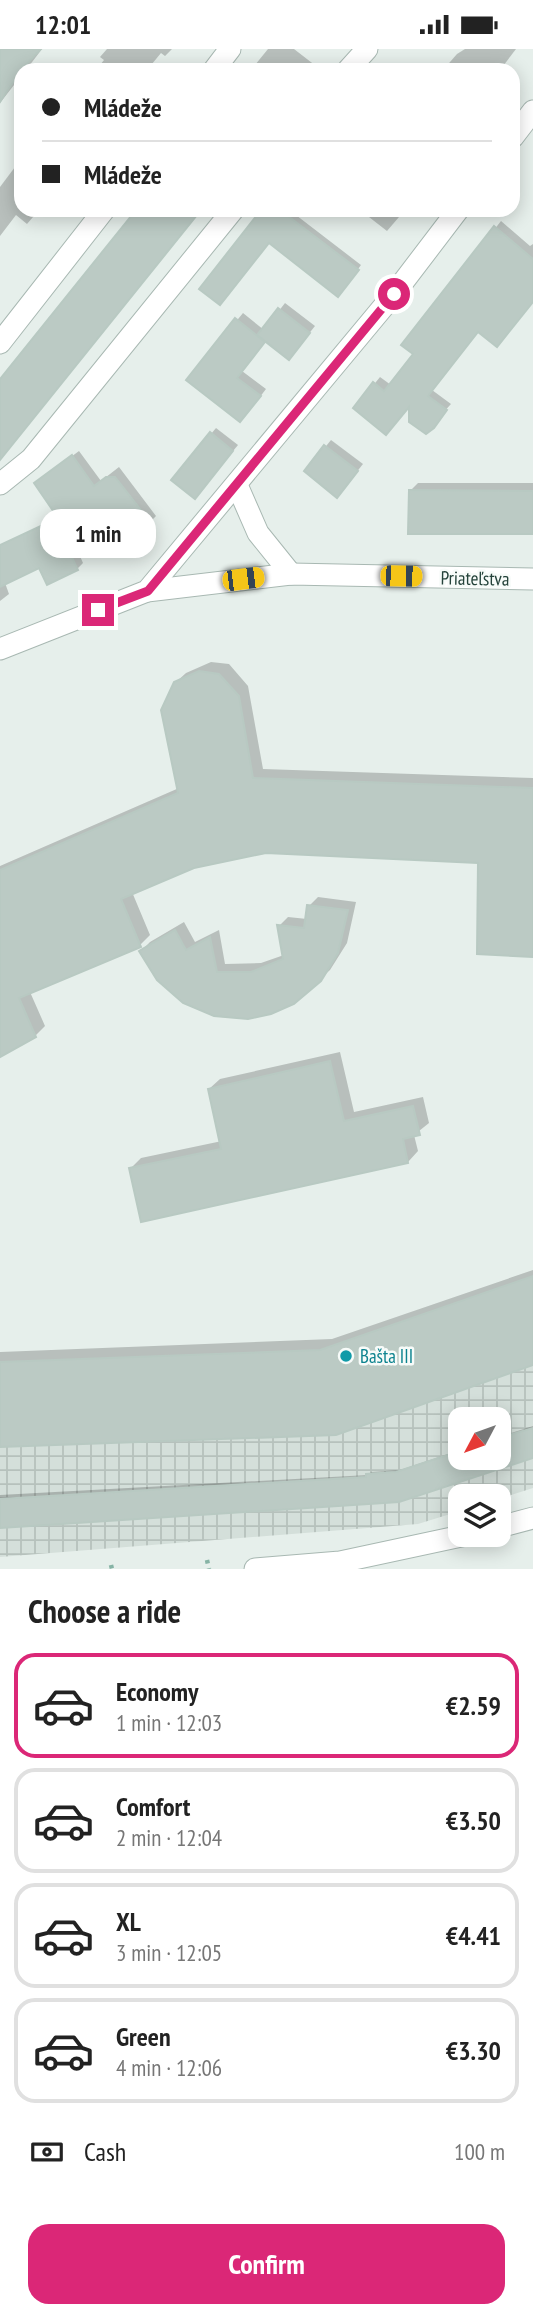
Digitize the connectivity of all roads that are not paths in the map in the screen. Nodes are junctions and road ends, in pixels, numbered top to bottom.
1 (230, 49) edge
2 (367, 49) edge
3 (219, 63) edge
4 (354, 63) edge
5 (533, 111) edge
6 (520, 128) edge
7 (99, 217) edge
8 (227, 217) edge
9 (453, 217) edge
10 (0, 343) edge
11 (0, 484) edge
12 (237, 485) junction
13 (290, 573) junction
14 (533, 579) edge
15 (148, 591) junction
16 (0, 649) edge
17 (533, 1518) edge
18 (511, 1524) edge
19 (448, 1539) edge
20 (255, 1569) edge

1 - 3 street
2 - 4 street
5 - 6 street
7 - 10 street
8 - 11 street
9 - 12 street
12 - 13 street
12 - 15 street
13 - 14 street, Priateľstva
13 - 15 street, Priateľstva
15 - 16 street
17 - 18 street
19 - 20 street

